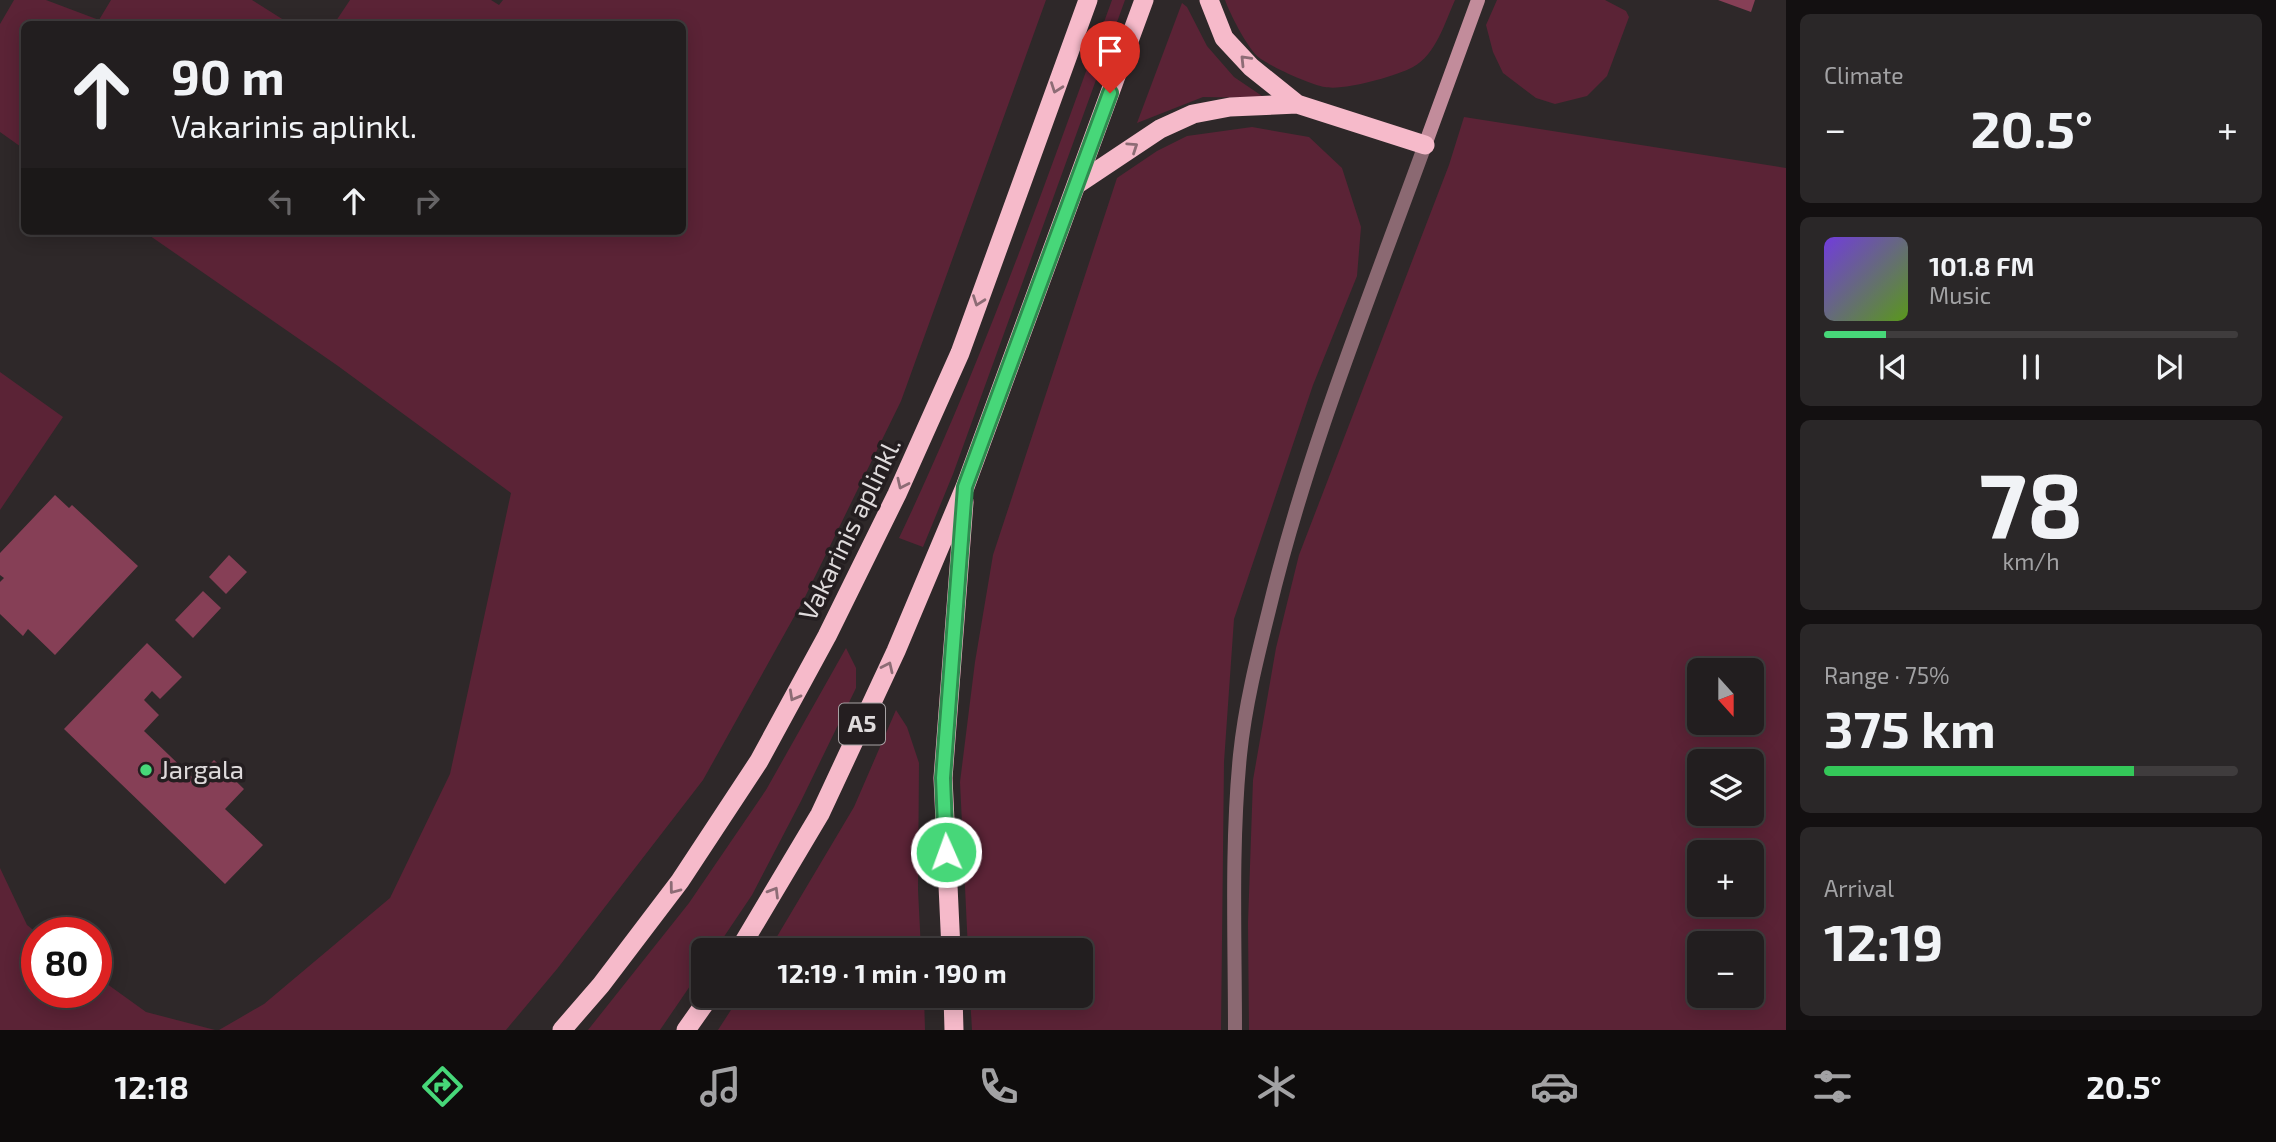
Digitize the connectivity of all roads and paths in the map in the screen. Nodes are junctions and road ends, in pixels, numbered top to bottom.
1 (1088, 0) edge
2 (1144, 0) edge
3 (1209, 0) edge
4 (1478, 0) edge
5 (1297, 104) junction
6 (1425, 145) junction
7 (1076, 185) junction
8 (965, 487) junction
9 (746, 938) edge
10 (950, 938) edge
11 (702, 1008) edge
12 (953, 1008) edge
13 (562, 1030) edge
14 (686, 1030) edge
15 (954, 1030) edge
16 (1235, 1030) edge

1 -> 13 highway, Vakarinis aplinkl.
2 - 7 highway, A5
5 -> 3 highway
4 - 6 main road
5 - 6 highway
7 -> 5 highway
6 - 16 street
7 - 8 highway, A5
9 -> 8 highway, A5
8 - 10 highway
11 - 14 highway
12 - 15 highway

